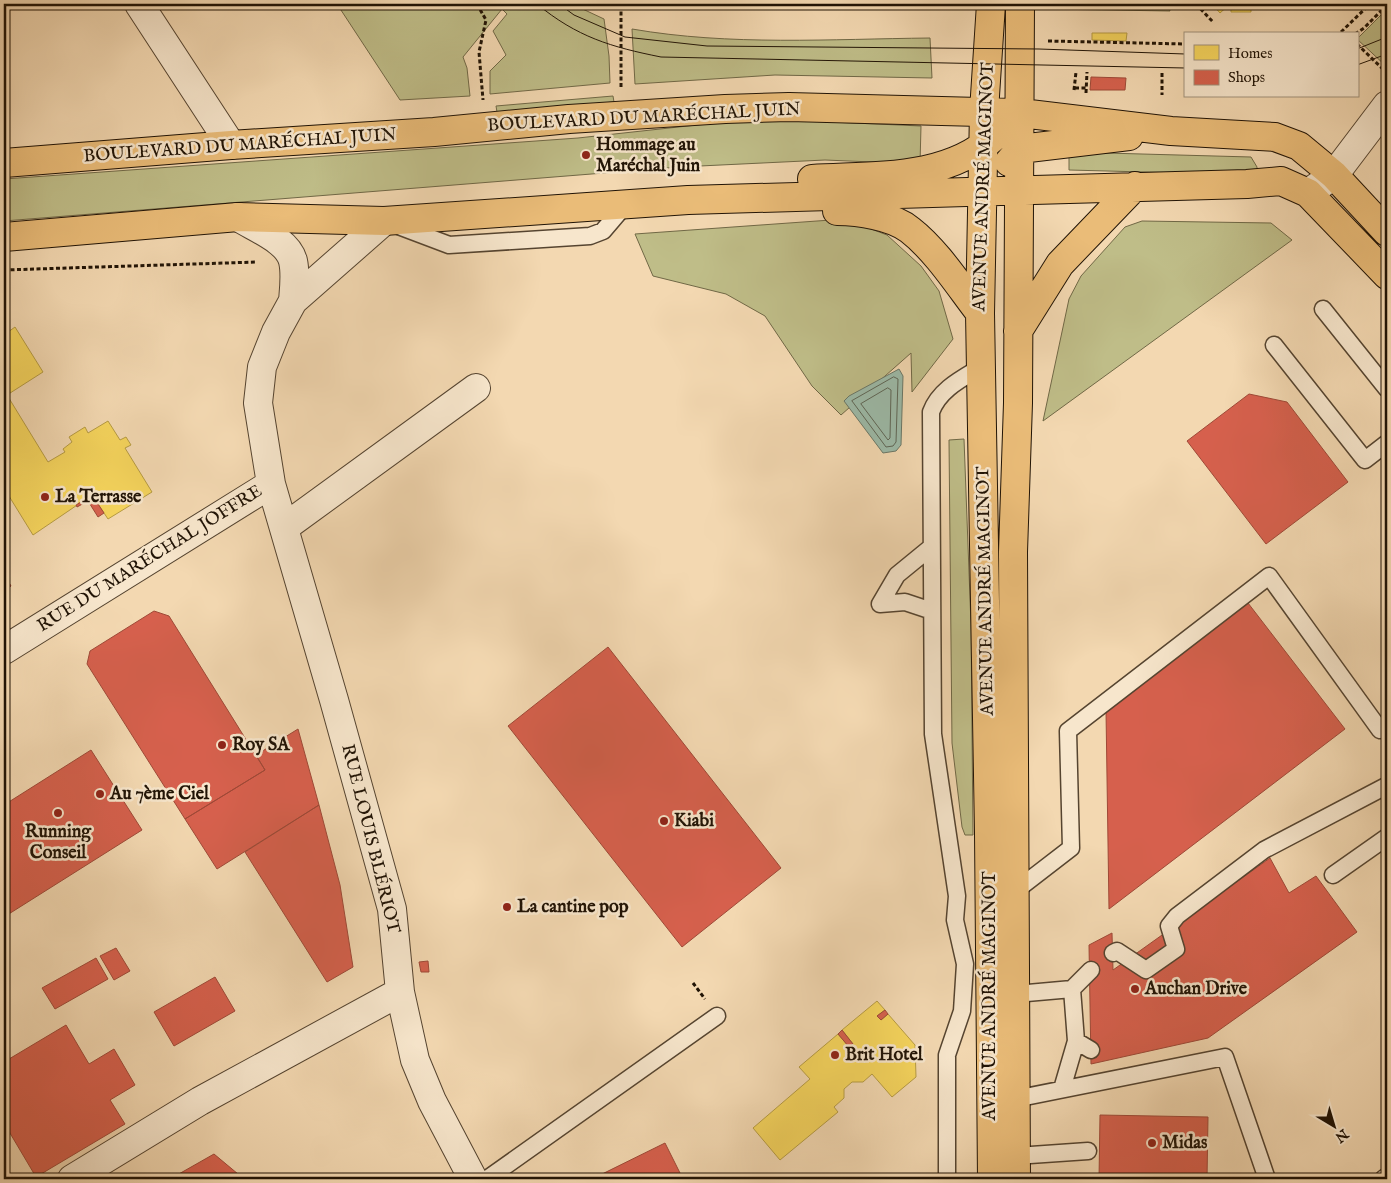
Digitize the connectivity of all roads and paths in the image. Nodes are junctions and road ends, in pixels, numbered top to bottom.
1 (139, 4) edge
2 (477, 4) edge
3 (617, 4) edge
4 (991, 4) edge
5 (1020, 4) edge
6 (1196, 4) edge
7 (1370, 4) edge
8 (621, 5) edge
9 (1387, 5) edge
10 (1213, 22) dead end
11 (1341, 32) dead end
12 (1358, 32) edge
13 (1040, 41) dead end
14 (1184, 44) edge
15 (1358, 45) edge
16 (1076, 72) dead end
17 (1087, 72) dead end
18 (1387, 73) edge
19 (1162, 74) dead end
20 (1086, 88) junction
21 (620, 90) dead end
22 (1086, 94) dead end
23 (1162, 95) dead end
24 (483, 101) dead end
25 (1387, 105) edge
26 (984, 111) junction
27 (1021, 112) junction
28 (1171, 132) junction
29 (231, 145) junction
30 (984, 146) junction
31 (1020, 149) junction
32 (4, 163) edge
33 (1334, 176) junction
34 (1135, 186) junction
35 (984, 190) junction
36 (1020, 191) junction
37 (1308, 193) junction
38 (688, 200) junction
39 (238, 217) junction
40 (384, 221) junction
41 (1387, 232) edge
42 (4, 237) edge
43 (262, 262) dead end
44 (4, 270) edge
45 (1387, 275) edge
46 (294, 301) junction
47 (1323, 309) dead end
48 (980, 313) junction
49 (1018, 331) junction
50 (1274, 345) dead end
51 (981, 367) junction
52 (476, 388) dead end
53 (1387, 389) edge
54 (1387, 443) edge
55 (271, 484) junction
56 (285, 527) junction
57 (930, 548) junction
58 (932, 611) junction
59 (4, 650) edge
60 (1387, 724) edge
61 (1387, 786) edge
62 (1387, 837) edge
63 (1333, 875) dead end
64 (1014, 892) junction
65 (1113, 952) dead end
66 (1091, 970) dead end
67 (990, 986) junction
68 (963, 987) junction
69 (1072, 989) junction
70 (400, 992) junction
71 (1015, 994) junction
72 (717, 1016) dead end
73 (1076, 1041) junction
74 (1091, 1050) dead end
75 (1062, 1089) junction
76 (1015, 1099) junction
77 (1088, 1151) dead end
78 (1016, 1167) edge
79 (1387, 1176) edge
80 (72, 1179) edge
81 (473, 1179) edge
82 (487, 1179) edge
83 (947, 1179) edge
84 (992, 1179) edge
85 (1267, 1179) edge
86 (1383, 1179) edge

1 - 29 street
2 - 24 path
3 - 8 path
4 - 26 main road, AVENUE ANDRÉ MAGINOT
5 - 27 main road, AVENUE ANDRÉ MAGINOT
6 - 10 path
7 - 11 path
8 - 21 path
9 - 12 path
13 - 14 path
15 - 18 path
16 - 20 path
17 - 20 path
19 - 23 path
20 - 22 path
25 - 33 street
26 - 27 main road, BOULEVARD DU MARÉCHAL JUIN
26 - 29 main road, BOULEVARD DU MARÉCHAL JUIN
26 - 30 main road, AVENUE ANDRÉ MAGINOT
27 - 28 main road, BOULEVARD DU MARÉCHAL JUIN
27 - 30 main road
27 - 31 main road, AVENUE ANDRÉ MAGINOT
28 - 31 main road
28 - 33 main road
29 - 32 main road, BOULEVARD DU MARÉCHAL JUIN
30 - 35 main road, AVENUE ANDRÉ MAGINOT
30 - 38 main road
31 - 35 main road
31 - 36 main road, AVENUE ANDRÉ MAGINOT
33 - 37 street
33 - 41 main road
34 - 36 main road
34 - 37 main road
34 - 49 main road
35 - 36 main road
35 - 38 main road
35 - 48 main road, AVENUE ANDRÉ MAGINOT
36 - 49 main road, AVENUE ANDRÉ MAGINOT
37 - 45 main road
38 - 40 main road
38 - 48 main road
39 - 40 main road
39 - 42 main road
39 - 46 street
40 - 46 street, RUE LOUIS BLÉRIOT
43 - 44 path
46 - 55 street, RUE LOUIS BLÉRIOT
47 - 53 lane
48 - 51 main road, AVENUE ANDRÉ MAGINOT
49 - 64 main road, AVENUE ANDRÉ MAGINOT
50 - 54 lane
51 - 57 lane
51 - 67 main road, AVENUE ANDRÉ MAGINOT
52 - 56 street
55 - 56 street, RUE LOUIS BLÉRIOT
55 - 59 street, RUE DU MARÉCHAL JOFFRE
56 - 70 street, RUE LOUIS BLÉRIOT
57 - 58 lane
57 - 58 lane
58 - 68 lane
60 - 64 lane
61 - 65 lane
62 - 63 lane
64 - 71 main road, AVENUE ANDRÉ MAGINOT
66 - 69 lane
67 - 68 lane
67 - 84 main road, AVENUE ANDRÉ MAGINOT
68 - 83 lane
69 - 71 lane
69 - 73 lane
70 - 80 street
70 - 81 street, RUE LOUIS BLÉRIOT
71 - 76 main road, AVENUE ANDRÉ MAGINOT
72 - 82 lane
73 - 74 lane
73 - 75 lane
75 - 76 lane
75 - 85 lane
76 - 78 main road, AVENUE ANDRÉ MAGINOT
77 - 78 lane
79 - 86 lane

